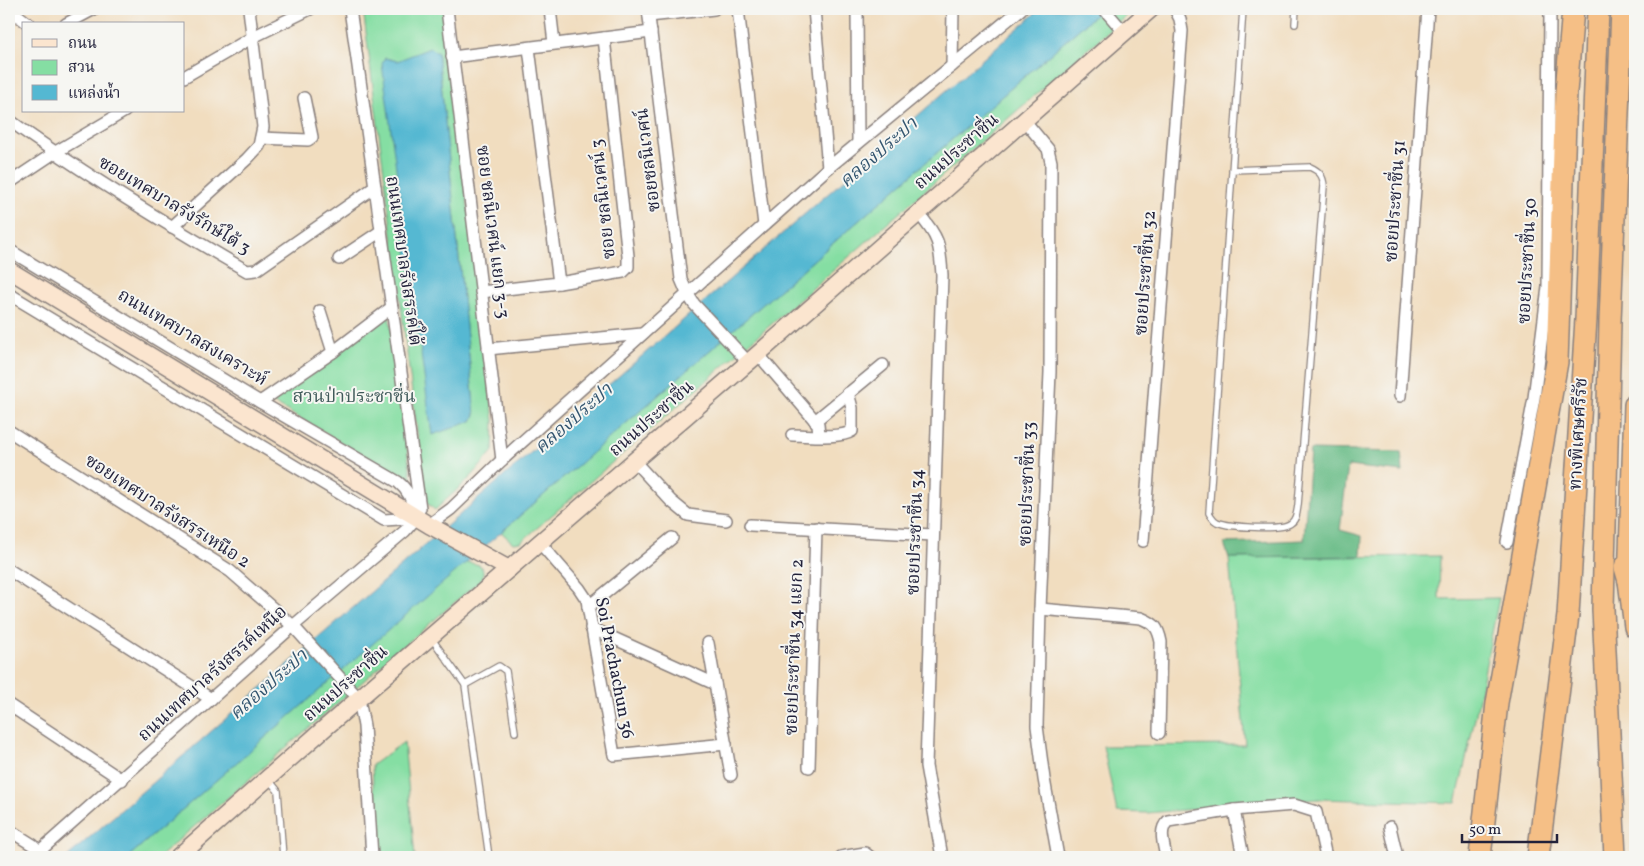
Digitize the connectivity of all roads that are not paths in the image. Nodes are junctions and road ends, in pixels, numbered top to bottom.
1 (9, 9) edge
2 (94, 9) edge
3 (249, 9) edge
4 (310, 9) edge
5 (350, 9) edge
6 (447, 9) edge
7 (550, 9) edge
8 (714, 9) edge
9 (738, 9) edge
10 (814, 9) edge
11 (857, 9) edge
12 (953, 9) edge
13 (1021, 9) edge
14 (1151, 9) edge
15 (1175, 9) edge
16 (1243, 9) edge
17 (1296, 9) edge
18 (1428, 9) edge
19 (1550, 9) edge
20 (1559, 9) edge
21 (1573, 9) edge
22 (1598, 9) edge
23 (1622, 9) edge
24 (649, 12) edge
25 (1107, 12) edge
26 (26, 22) edge
27 (70, 22) edge
28 (1295, 24) dead end
29 (651, 32) junction
30 (1124, 32) junction
31 (253, 37) junction
32 (604, 38) junction
33 (554, 44) junction
34 (529, 48) junction
35 (452, 57) junction
36 (952, 66) junction
37 (185, 76) edge
38 (1566, 92) junction
39 (304, 98) dead end
40 (123, 112) edge
41 (9, 120) edge
42 (1024, 120) junction
43 (261, 138) junction
44 (858, 143) junction
45 (54, 153) junction
46 (828, 168) junction
47 (1232, 170) junction
48 (9, 182) edge
49 (375, 187) junction
50 (918, 213) junction
51 (764, 225) junction
52 (172, 227) junction
53 (381, 231) junction
54 (9, 250) edge
55 (339, 259) dead end
56 (9, 270) edge
57 (559, 283) junction
58 (481, 292) junction
59 (687, 293) junction
60 (9, 294) edge
61 (392, 307) junction
62 (320, 311) dead end
63 (642, 334) junction
64 (488, 349) junction
65 (333, 352) junction
66 (753, 358) junction
67 (882, 364) dead end
68 (848, 393) junction
69 (1400, 396) dead end
70 (260, 402) junction
71 (1635, 405) edge
72 (815, 421) junction
73 (9, 431) edge
74 (792, 435) dead end
75 (819, 435) junction
76 (502, 460) junction
77 (634, 461) junction
78 (1606, 492) junction
79 (726, 520) dead end
80 (427, 525) junction
81 (750, 525) dead end
82 (816, 528) junction
83 (933, 535) junction
84 (672, 538) dead end
85 (1143, 541) dead end
86 (1506, 542) dead end
87 (540, 543) junction
88 (510, 569) junction
89 (9, 570) edge
90 (1629, 581) junction
91 (588, 606) junction
92 (1040, 609) junction
93 (293, 626) junction
94 (1635, 627) edge
95 (591, 628) junction
96 (431, 637) junction
97 (708, 643) dead end
98 (716, 684) junction
99 (465, 685) junction
100 (211, 699) junction
101 (359, 699) junction
102 (9, 705) edge
103 (515, 732) dead end
104 (1159, 733) dead end
105 (726, 744) junction
106 (809, 766) dead end
107 (732, 775) dead end
108 (268, 779) junction
109 (122, 780) junction
110 (1234, 810) junction
111 (1390, 827) dead end
112 (9, 830) edge
113 (188, 854) edge
114 (41, 856) edge
115 (869, 856) edge
116 (283, 857) edge
117 (372, 857) edge
118 (489, 857) edge
119 (841, 857) edge
120 (942, 857) edge
121 (1058, 857) edge
122 (1166, 857) edge
123 (1243, 857) edge
124 (1326, 857) edge
125 (1397, 857) edge
126 (1480, 857) edge
127 (1538, 857) edge
128 (1615, 857) edge

1 - 26 street
2 - 27 street
3 - 31 street
4 - 31 street
5 - 49 street, ถนนเทศบาลรังสรรค์ใต้
6 - 35 street, ซอย ชลนิเวศน์ แยก 3-3
7 - 33 street
8 - 24 street
9 - 51 street
10 - 46 street
11 - 44 street
12 - 36 street
13 - 36 street, ถนนเทศบาลรังสรรค์เหนือ
14 - 30 main road, ถนนประชาชื่น
15 - 85 street, ซอยประชาชื่น 32
16 - 47 lane
17 - 28 lane
18 - 69 street, ซอยประชาชื่น 31
19 - 86 street, ซอยประชาชื่น 30
20 - 38 highway
21 - 38 highway
22 - 127 highway, ทางพิเศษศรีรัช
23 - 78 highway, ทางพิเศษศรีรัช
24 - 29 street, ซอยชลนิเวศน์
25 - 30 street
29 - 32 street
29 - 59 street, ซอยชลนิเวศน์
30 - 42 main road, ถนนประชาชื่น
31 - 37 street
31 - 43 street
32 - 33 street
32 - 57 street, ซอย ชลนิเวศน์ 3
33 - 34 street
34 - 35 street
34 - 57 street
35 - 58 street, ซอย ชลนิเวศน์ แยก 3-3
36 - 44 street, ถนนเทศบาลรังสรรค์เหนือ
38 - 126 highway
39 - 43 street
40 - 45 street
41 - 45 street, ซอยเทศบาลรังรักษ์ใต้ 3
42 - 50 main road, ถนนประชาชื่น
42 - 92 street, ซอยประชาชื่น 33
43 - 52 street
44 - 46 street, ถนนเทศบาลรังสรรค์เหนือ
45 - 48 street
45 - 52 street, ซอยเทศบาลรังรักษ์ใต้ 3
46 - 51 street, ถนนเทศบาลรังสรรค์เหนือ
47 - 47 lane
49 - 52 street, ซอยเทศบาลรังรักษ์ใต้ 3
49 - 53 street, ถนนเทศบาลรังสรรค์ใต้
50 - 66 main road, ถนนประชาชื่น
50 - 83 street, ซอยประชาชื่น 34
51 - 59 street, ถนนเทศบาลรังสรรค์เหนือ
53 - 55 street
53 - 61 street, ถนนเทศบาลรังสรรค์ใต้
54 - 70 street, ถนนเทศบาลสงเคราะห์
56 - 80 main road
57 - 58 street, ซอย ชลนิเวศน์ 3
58 - 64 street, ซอย ชลนิเวศน์ แยก 3-3
59 - 63 street, ถนนเทศบาลรังสรรค์เหนือ
59 - 66 street, ซอยชลนิเวศน์
60 - 80 street
61 - 65 street
61 - 80 street, ถนนเทศบาลรังสรรค์ใต้
62 - 65 street
63 - 64 street
63 - 76 street, ถนนเทศบาลรังสรรค์เหนือ
64 - 76 street, ซอย ชลนิเวศน์ แยก 3-3
65 - 70 street
66 - 72 street, ซอยชลนิเวศน์
66 - 77 main road, ถนนประชาชื่น
67 - 68 street
68 - 72 street
68 - 75 street
70 - 80 street, ถนนเทศบาลสงเคราะห์
71 - 90 highway
72 - 75 street
73 - 93 street, ซอยเทศบาลรังสรรเหนือ 2
74 - 75 street
76 - 80 street, ถนนเทศบาลรังสรรค์เหนือ
77 - 79 street
77 - 87 main road, ถนนประชาชื่น
78 - 90 highway
78 - 128 highway, ทางพิเศษศรีรัช
80 - 88 main road
80 - 93 street, ถนนเทศบาลรังสรรค์เหนือ
81 - 82 street
82 - 83 street
82 - 106 street, ซอยประชาชื่น 34 แยก 2
83 - 120 street, ซอยประชาชื่น 34
84 - 91 street
87 - 88 main road, ถนนประชาชื่น
87 - 91 street, Soi Prachachun 36
88 - 96 main road, ถนนประชาชื่น
89 - 100 street
90 - 94 highway
91 - 95 street, Soi Prachachun 36
92 - 104 street
92 - 121 street, ซอยประชาชื่น 33
93 - 100 street, ถนนเทศบาลรังสรรค์เหนือ
93 - 101 street, ซอยเทศบาลรังสรรเหนือ 2
95 - 98 street
95 - 105 street, Soi Prachachun 36
96 - 99 lane
96 - 101 main road, ถนนประชาชื่น
97 - 98 street
98 - 105 street
99 - 103 lane
99 - 118 lane
100 - 109 street, ถนนเทศบาลรังสรรค์เหนือ
101 - 108 main road, ถนนประชาชื่น
101 - 117 street
102 - 109 street
105 - 107 street
108 - 113 main road, ถนนประชาชื่น
108 - 116 lane
109 - 114 street, ถนนเทศบาลรังสรรค์เหนือ
110 - 122 street
110 - 123 street
110 - 124 street
111 - 125 street
112 - 114 street
115 - 119 street

